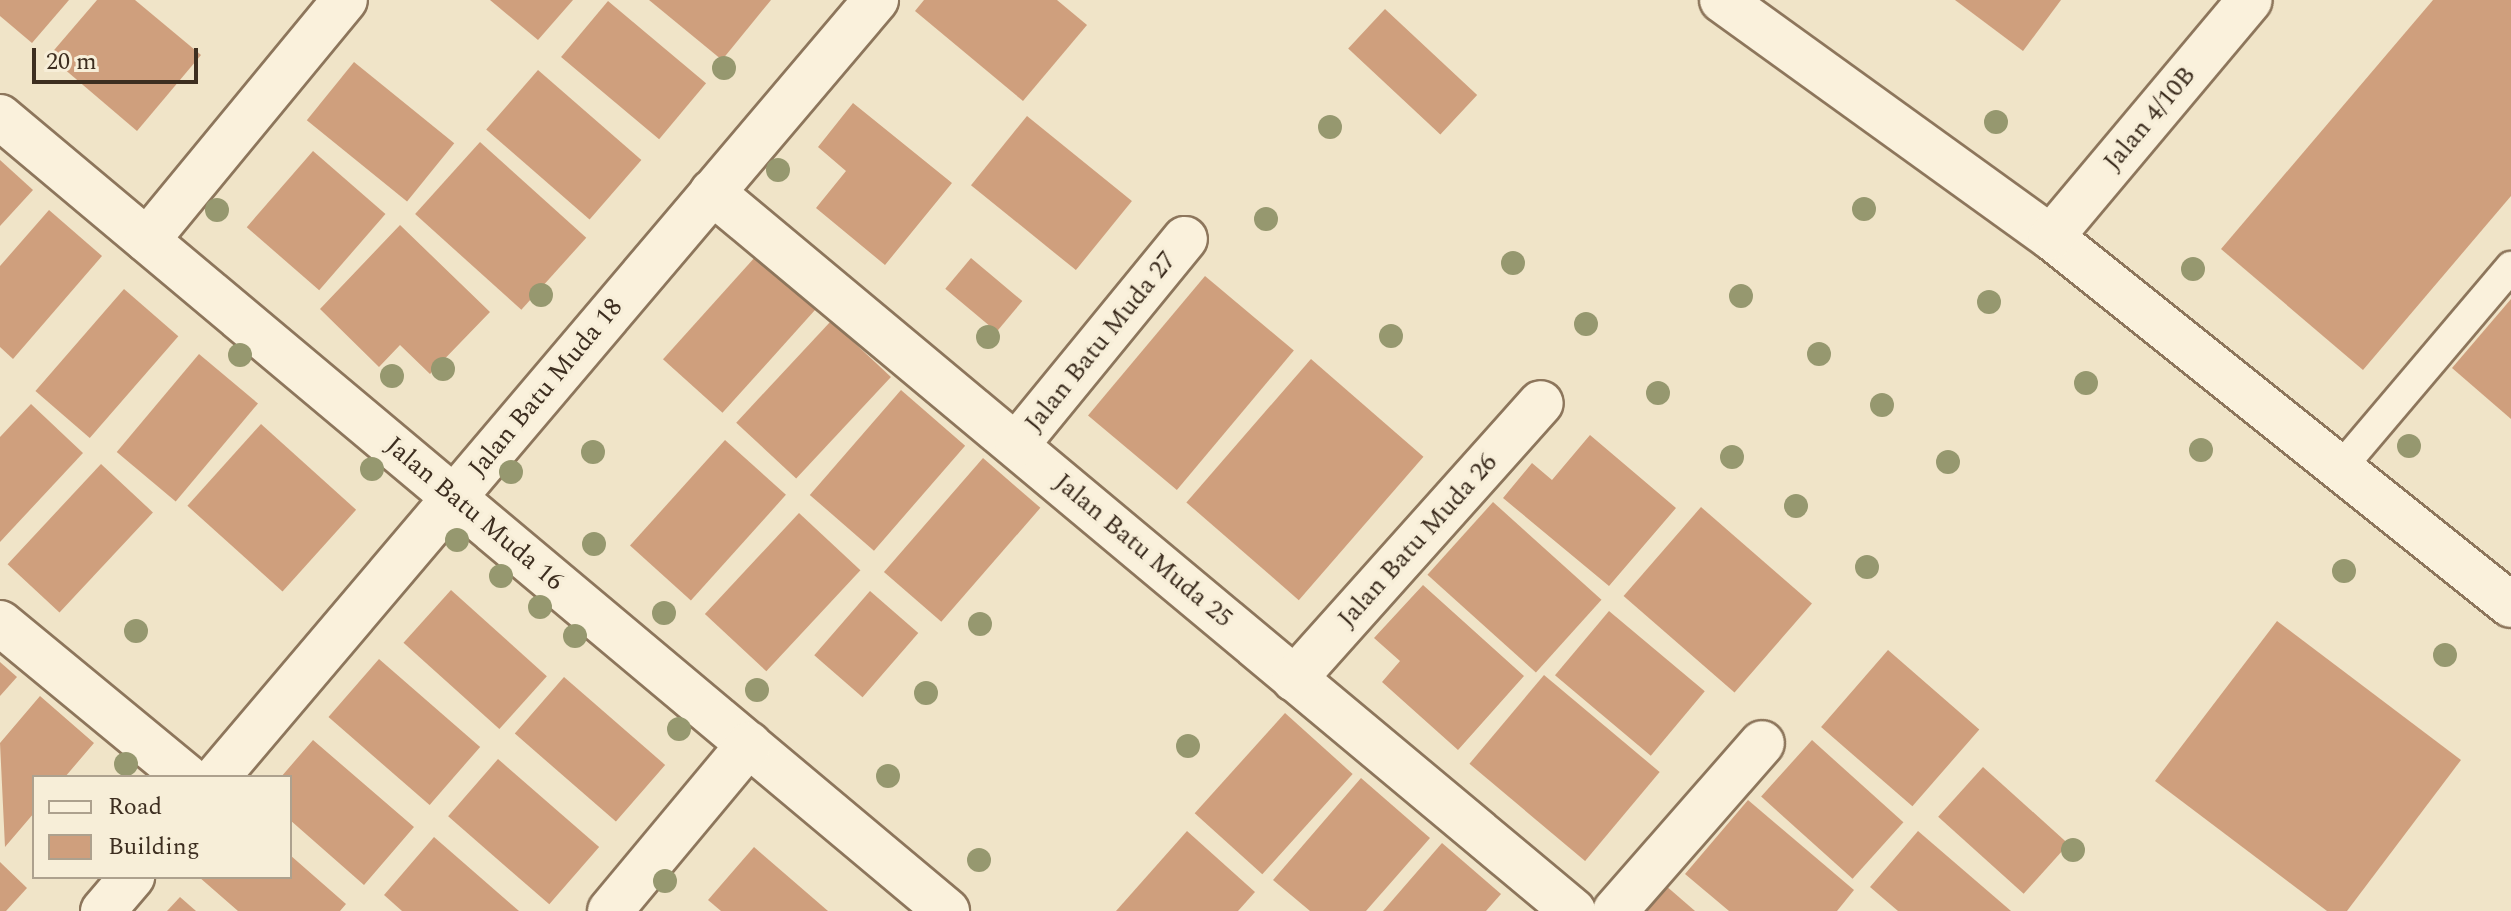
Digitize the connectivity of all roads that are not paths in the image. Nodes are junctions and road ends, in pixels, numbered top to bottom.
1 (345, 0) edge
2 (876, 0) edge
3 (1722, 0) edge
4 (2250, 0) edge
5 (0, 117) edge
6 (712, 192) junction
7 (2051, 237) junction
8 (1185, 239) dead end
9 (147, 240) junction
10 (2511, 267) edge
11 (1541, 403) dead end
12 (1017, 444) junction
13 (2343, 465) junction
14 (454, 497) junction
15 (2511, 605) edge
16 (0, 623) edge
17 (1294, 679) junction
18 (1762, 743) dead end
19 (749, 744) junction
20 (185, 775) edge
21 (219, 775) edge
22 (130, 879) edge
23 (103, 911) edge
24 (610, 911) edge
25 (947, 911) edge
26 (1573, 911) edge
27 (1615, 911) edge

1 - 9 street
2 - 6 street, Jalan Batu Muda 18
3 - 7 street
4 - 7 street, Jalan 4/10B
5 - 9 street, Jalan Batu Muda 16
6 - 12 street, Jalan Batu Muda 25
6 - 14 street, Jalan Batu Muda 18
7 - 13 street
8 - 12 street, Jalan Batu Muda 27
9 - 14 street, Jalan Batu Muda 16
10 - 13 lane
11 - 17 street, Jalan Batu Muda 26
12 - 17 street, Jalan Batu Muda 25
13 - 15 street
14 - 19 street, Jalan Batu Muda 16
14 - 21 street, Jalan Batu Muda 18
16 - 20 street
17 - 26 street, Jalan Batu Muda 25
18 - 27 street
19 - 24 street
19 - 25 street, Jalan Batu Muda 16
22 - 23 street

